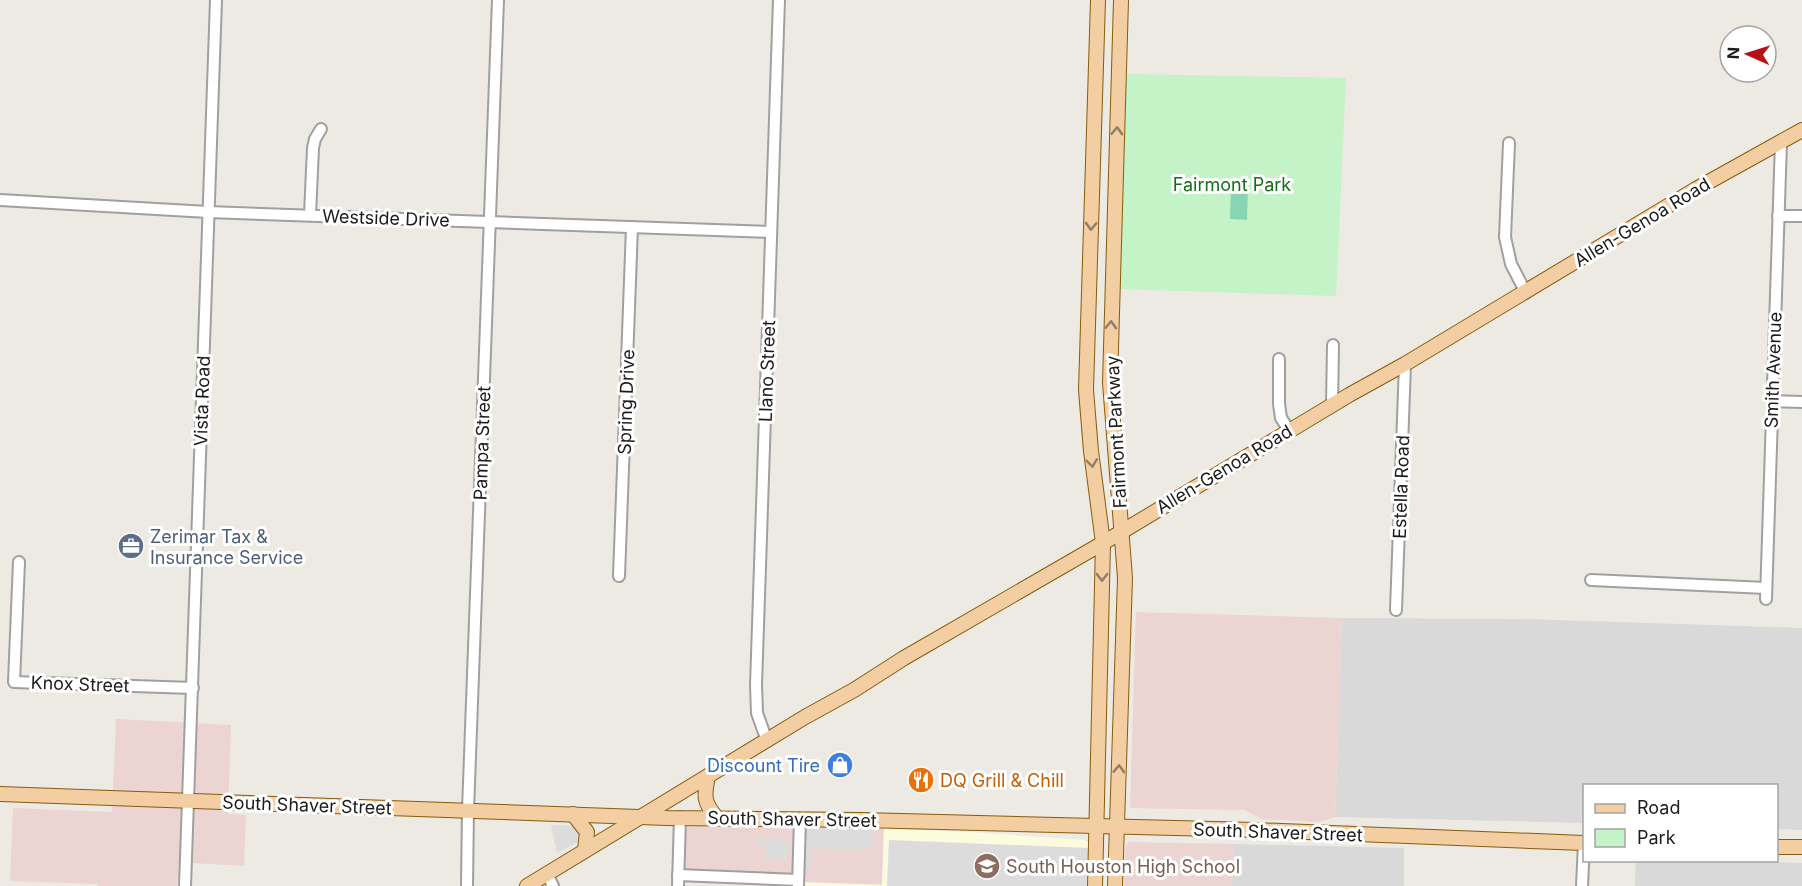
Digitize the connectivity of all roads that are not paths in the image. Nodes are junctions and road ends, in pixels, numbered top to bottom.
1 (216, 0) edge
2 (498, 0) edge
3 (779, 0) edge
4 (1098, 0) edge
5 (1121, 0) edge
6 (1096, 60) junction
7 (1119, 60) junction
8 (321, 129) dead end
9 (1802, 130) edge
10 (1781, 142) junction
11 (1509, 143) dead end
12 (1093, 188) junction
13 (1115, 189) junction
14 (0, 200) edge
15 (208, 212) junction
16 (310, 215) junction
17 (1778, 216) junction
18 (1802, 216) edge
19 (490, 222) junction
20 (632, 227) junction
21 (771, 232) junction
22 (1526, 293) junction
23 (1333, 345) dead end
24 (1278, 359) dead end
25 (1406, 364) junction
26 (1773, 401) junction
27 (1802, 402) edge
28 (1332, 405) junction
29 (1087, 414) junction
30 (1113, 424) junction
31 (1289, 430) junction
32 (1122, 530) junction
33 (1103, 543) junction
34 (19, 562) dead end
35 (619, 576) dead end
36 (1591, 580) dead end
37 (1396, 610) dead end
38 (1100, 657) junction
39 (1123, 657) junction
40 (193, 688) junction
41 (766, 741) junction
42 (708, 776) junction
43 (0, 794) edge
44 (188, 801) junction
45 (468, 810) junction
46 (573, 814) junction
47 (645, 815) junction
48 (680, 817) junction
49 (717, 818) junction
50 (800, 819) junction
51 (1097, 827) junction
52 (1117, 827) junction
53 (1583, 843) edge
54 (1778, 847) edge
55 (1802, 847) edge
56 (585, 850) junction
57 (1583, 862) edge
58 (550, 880) edge
59 (678, 881) edge
60 (798, 883) edge
61 (185, 886) edge
62 (467, 886) edge
63 (527, 886) edge
64 (1095, 886) edge
65 (1116, 886) edge
66 (1582, 886) edge

1 - 15 street, Vista Road
2 - 19 street, Pampa Street
3 - 21 street, Llano Street
4 - 6 main road, Fairmont Parkway
5 - 7 main road, Fairmont Parkway
6 - 7 main road
6 - 12 main road, Fairmont Parkway
13 -> 7 main road, Fairmont Parkway
8 - 16 street
9 - 10 main road, Allen-Genoa Road
10 - 17 street, Smith Avenue
10 - 22 main road, Allen-Genoa Road
11 - 22 street
12 - 13 main road
12 -> 29 main road, Fairmont Parkway
30 -> 13 main road, Fairmont Parkway
14 - 15 street, Westside Drive
15 - 16 street, Westside Drive
15 - 40 street, Vista Road
16 - 19 street, Westside Drive
17 - 18 street
17 - 26 street, Smith Avenue
19 - 20 street, Westside Drive
19 - 45 street, Pampa Street
20 - 21 street, Westside Drive
20 - 35 street, Spring Drive
21 - 41 street, Llano Street
22 - 25 main road, Allen-Genoa Road
23 - 28 street
24 - 31 street
25 - 28 main road, Allen-Genoa Road
25 - 37 street, Estella Road
26 - 27 street
26 - 36 street, Smith Avenue
28 - 31 main road, Allen-Genoa Road
29 - 30 main road
29 -> 33 main road, Fairmont Parkway
30 - 32 main road, Fairmont Parkway
31 - 32 main road, Allen-Genoa Road
32 - 33 main road, Allen-Genoa Road
32 - 39 main road, Fairmont Parkway
33 -> 38 main road, Fairmont Parkway
33 - 41 main road, Allen-Genoa Road
34 - 40 street, Knox Street
38 - 39 main road
38 - 51 main road, Fairmont Parkway
52 -> 39 main road, Fairmont Parkway
40 - 44 street, Vista Road
41 - 42 main road, Allen-Genoa Road
42 - 47 main road, Allen-Genoa Road
42 - 49 main road
43 - 44 main road, South Shaver Street
44 - 45 main road, South Shaver Street
44 - 61 street, Vista Road
45 - 46 main road, South Shaver Street
45 - 62 street, Pampa Street
46 - 47 main road, South Shaver Street
46 - 56 main road
47 - 48 main road, South Shaver Street
47 - 56 main road, Allen-Genoa Road
48 - 49 main road, South Shaver Street
48 - 59 street
49 - 50 main road, South Shaver Street
50 - 51 main road, South Shaver Street
50 - 60 street
51 - 52 main road, South Shaver Street
51 - 64 main road, Fairmont Parkway
52 - 53 main road, South Shaver Street
52 - 65 main road, Fairmont Parkway
54 - 55 main road
56 - 58 main road, Allen-Genoa Road
57 - 66 street
58 - 63 main road, Allen-Genoa Road
59 - 60 street

